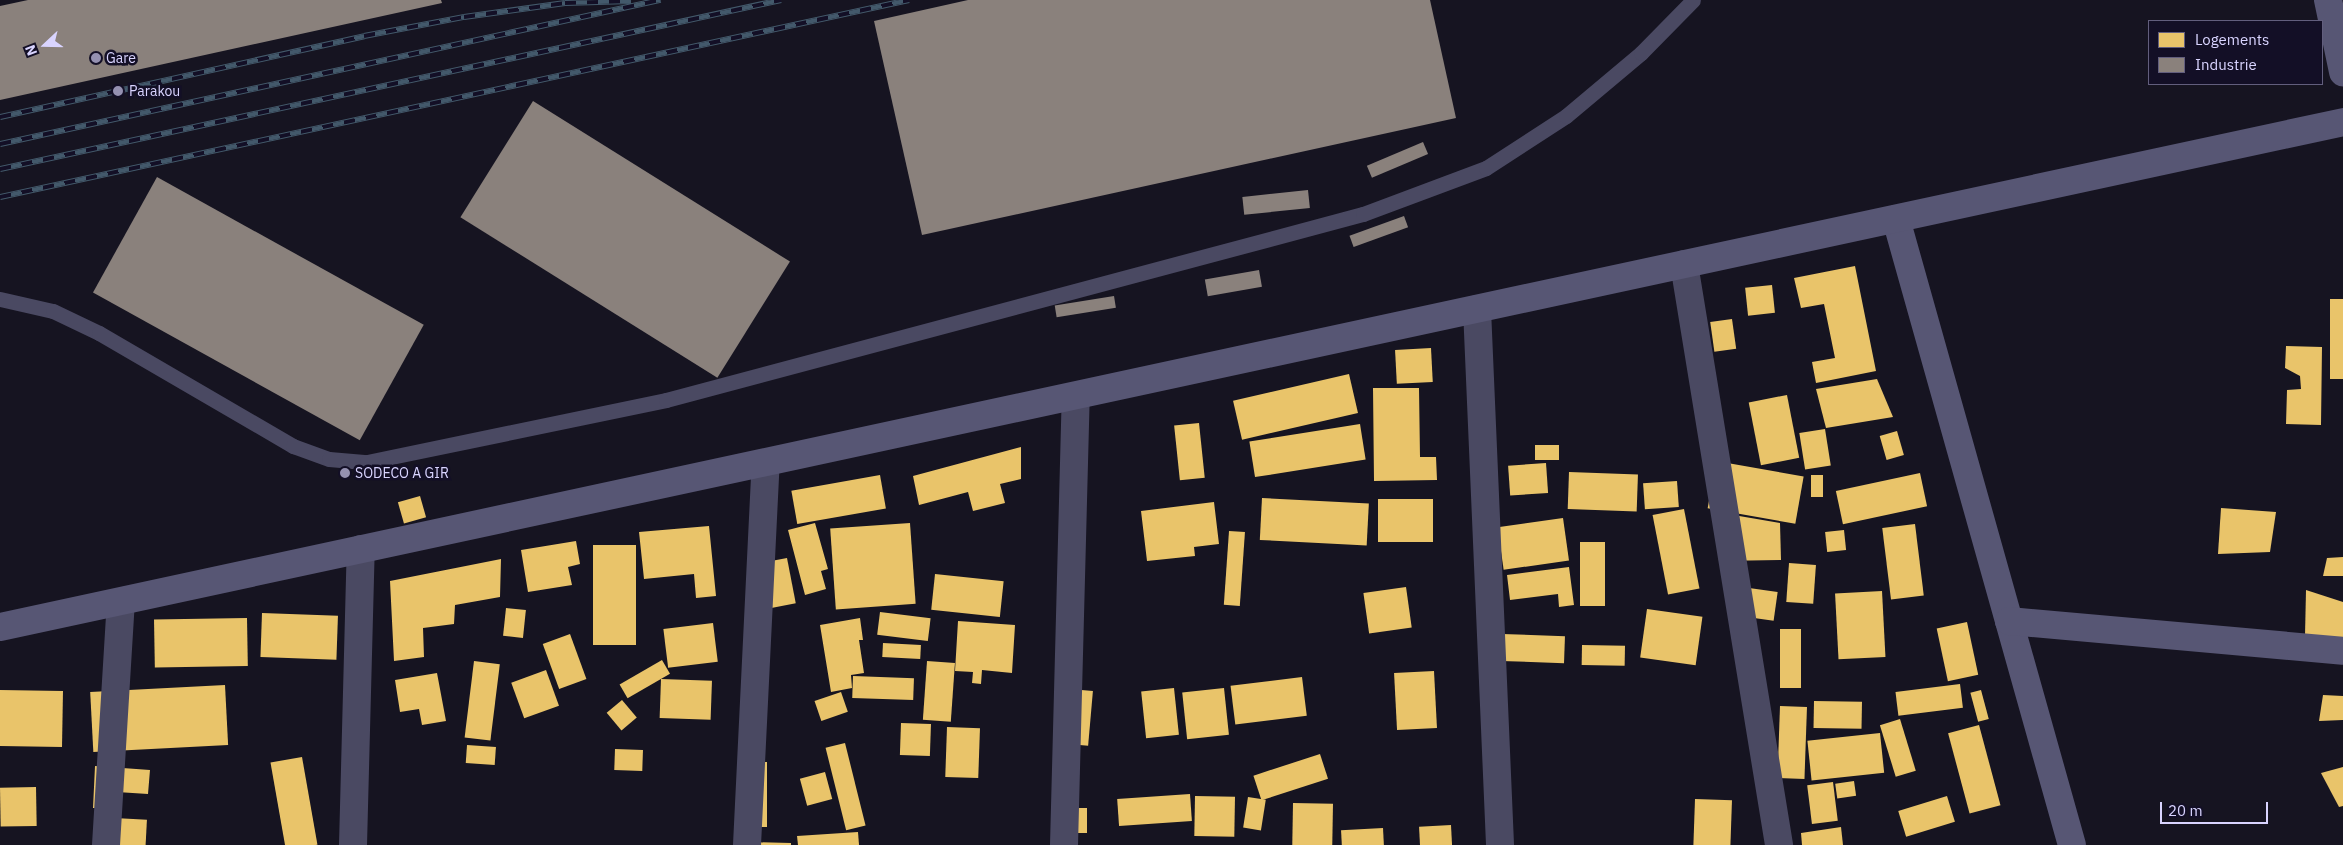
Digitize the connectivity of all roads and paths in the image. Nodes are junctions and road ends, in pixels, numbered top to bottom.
1 (1693, 0) edge
2 (2328, 0) edge
3 (2343, 72) edge
4 (2343, 122) edge
5 (1896, 219) junction
6 (1684, 264) junction
7 (0, 299) edge
8 (1477, 309) junction
9 (1076, 396) junction
10 (766, 462) junction
11 (362, 549) junction
12 (120, 602) junction
13 (2009, 621) junction
14 (0, 628) edge
15 (2343, 650) edge
16 (106, 845) edge
17 (353, 845) edge
18 (747, 845) edge
19 (1064, 845) edge
20 (1500, 845) edge
21 (1780, 845) edge
22 (2072, 845) edge

1 - 7 lane
2 - 3 street
4 - 5 street
5 - 6 street
5 - 13 street
6 - 8 street
6 - 21 street
8 - 9 street
8 - 20 street
9 - 10 street
9 - 19 street
10 - 11 street
10 - 18 street
11 - 12 street
11 - 17 street
12 - 14 street
12 - 16 street
13 - 15 street
13 - 22 street

